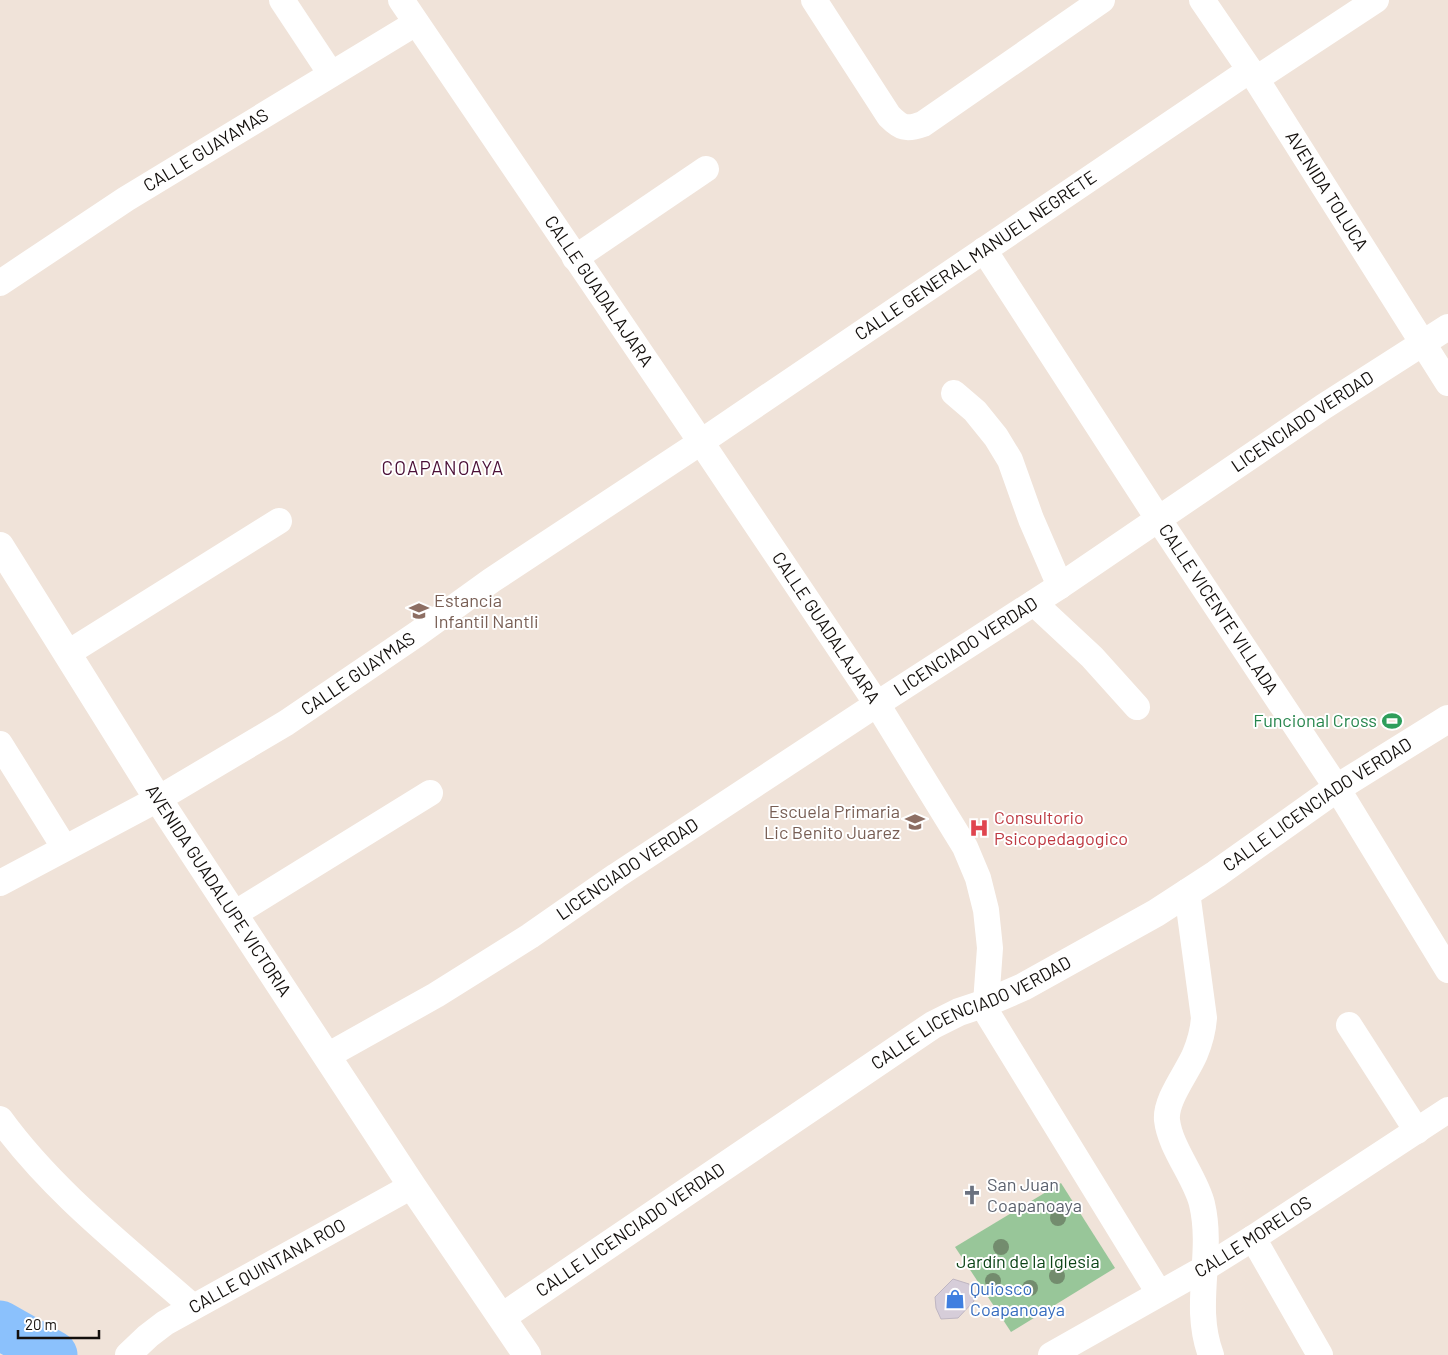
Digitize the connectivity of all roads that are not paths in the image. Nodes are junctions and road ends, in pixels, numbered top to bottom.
1 (282, 0) edge
2 (401, 0) edge
3 (814, 0) edge
4 (1102, 0) edge
5 (1202, 0) edge
6 (1376, 0) edge
7 (416, 23) junction
8 (331, 74) junction
9 (1253, 74) junction
10 (706, 169) dead end
11 (984, 250) junction
12 (575, 258) junction
13 (0, 283) edge
14 (1448, 327) edge
15 (1423, 343) junction
16 (1448, 383) edge
17 (954, 393) dead end
18 (701, 442) junction
19 (1159, 520) junction
20 (279, 521) dead end
21 (0, 546) edge
22 (1060, 586) junction
23 (1034, 603) junction
24 (68, 653) junction
25 (877, 704) junction
26 (1138, 707) dead end
27 (1448, 719) edge
28 (0, 744) edge
29 (1337, 788) junction
30 (430, 793) dead end
31 (158, 799) junction
32 (64, 847) junction
33 (0, 883) edge
34 (1187, 892) junction
35 (234, 914) junction
36 (1448, 970) edge
37 (986, 1003) junction
38 (1349, 1025) dead end
39 (327, 1056) junction
40 (1448, 1110) edge
41 (4, 1130) edge
42 (1417, 1131) junction
43 (412, 1186) junction
44 (1253, 1238) junction
45 (1205, 1268) junction
46 (1159, 1293) junction
47 (193, 1307) junction
48 (502, 1317) junction
49 (130, 1353) edge
50 (527, 1355) edge
51 (1052, 1355) edge
52 (1211, 1355) edge
53 (1320, 1355) edge

1 - 8 street
2 - 7 street, CALLE GUADALAJARA
3 - 4 street
5 - 9 street, AVENIDA TOLUCA
6 - 9 street, CALLE GENERAL MANUEL NEGRETE
7 - 8 street, CALLE GUAYAMAS
7 - 12 street, CALLE GUADALAJARA
8 - 13 street, CALLE GUAYAMAS
9 - 11 street, CALLE GENERAL MANUEL NEGRETE
9 - 15 street, AVENIDA TOLUCA
10 - 12 street
11 - 18 street, CALLE GENERAL MANUEL NEGRETE
11 - 19 street, CALLE VICENTE VILLADA
12 - 18 street, CALLE GUADALAJARA
14 - 15 street, LICENCIADO VERDAD
15 - 16 street, AVENIDA TOLUCA
15 - 19 street, LICENCIADO VERDAD
17 - 22 street
18 - 25 street, CALLE GUADALAJARA
18 - 31 street, CALLE GUAYMAS
19 - 22 street, LICENCIADO VERDAD
19 - 29 street, CALLE VICENTE VILLADA
20 - 24 street
21 - 24 street, AVENIDA GUADALUPE VICTORIA
22 - 23 street, LICENCIADO VERDAD
23 - 25 street, LICENCIADO VERDAD
23 - 26 street
24 - 31 street, AVENIDA GUADALUPE VICTORIA
25 - 37 street, CALLE GUADALAJARA
25 - 39 street, LICENCIADO VERDAD
27 - 29 street, CALLE LICENCIADO VERDAD
28 - 32 street
29 - 34 street, CALLE LICENCIADO VERDAD
29 - 36 street, CALLE VICENTE VILLADA
30 - 35 street
31 - 32 street, CALLE GUAYMAS
31 - 35 street, AVENIDA GUADALUPE VICTORIA
32 - 33 street, CALLE GUAYMAS
34 - 37 street, CALLE LICENCIADO VERDAD
34 - 45 street
35 - 39 street, AVENIDA GUADALUPE VICTORIA
37 - 46 street, CALLE GUADALAJARA
37 - 48 street, CALLE LICENCIADO VERDAD
38 - 42 street
39 - 43 street, AVENIDA GUADALUPE VICTORIA
40 - 42 street, CALLE MORELOS
41 - 47 street
42 - 44 street, CALLE MORELOS
43 - 47 street, CALLE QUINTANA ROO
43 - 48 street, AVENIDA GUADALUPE VICTORIA
44 - 45 street, CALLE MORELOS
44 - 53 street
45 - 46 street, CALLE MORELOS
45 - 52 street
46 - 51 street, CALLE MORELOS
47 - 49 street, CALLE QUINTANA ROO
48 - 50 street, AVENIDA GUADALUPE VICTORIA

